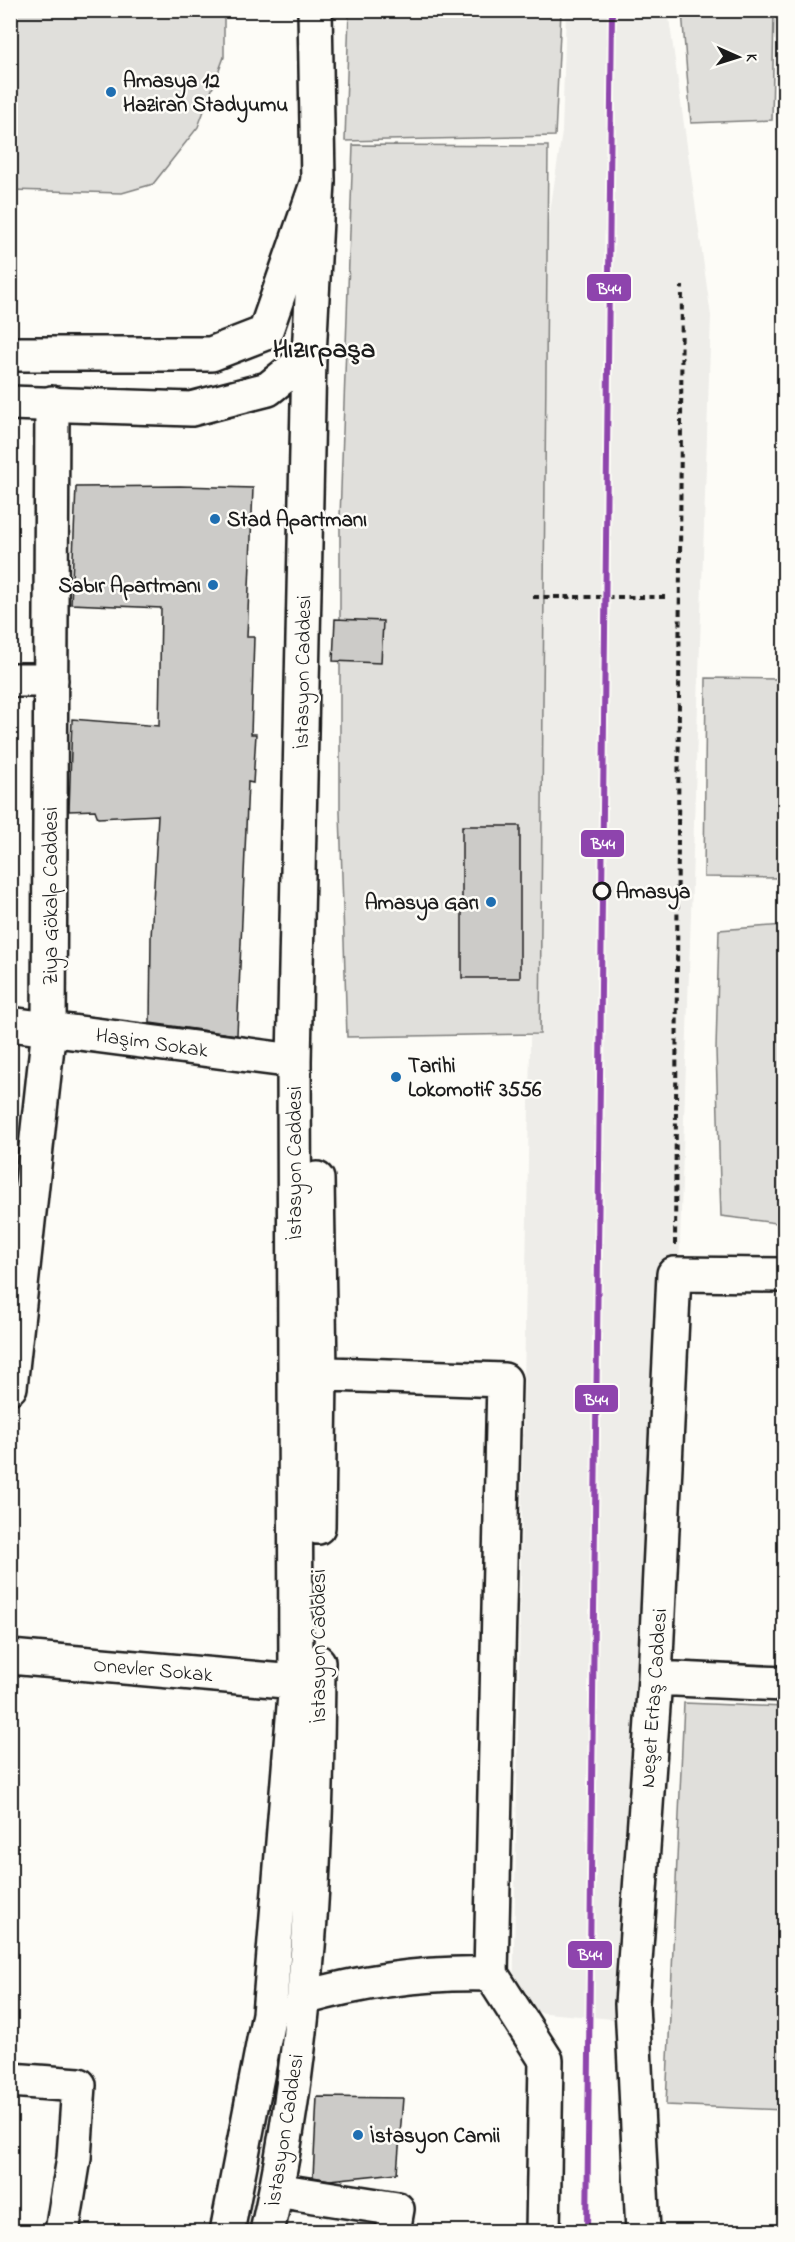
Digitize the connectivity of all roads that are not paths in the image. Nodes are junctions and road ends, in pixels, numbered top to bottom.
1 (315, 10) edge
2 (318, 181) junction
3 (10, 354) edge
4 (309, 356) junction
5 (10, 403) edge
6 (52, 403) junction
7 (10, 680) edge
8 (51, 680) junction
9 (10, 1024) edge
10 (49, 1028) junction
11 (294, 1061) junction
12 (784, 1275) edge
13 (308, 1374) junction
14 (10, 1387) edge
15 (10, 1657) edge
16 (655, 1678) junction
17 (296, 1682) junction
18 (784, 1684) edge
19 (491, 1974) junction
20 (304, 1998) junction
21 (10, 2080) edge
22 (276, 2190) junction
23 (62, 2232) edge
24 (227, 2232) edge
25 (267, 2232) edge
26 (393, 2232) edge
27 (543, 2232) edge
28 (643, 2232) edge

1 - 2 street
2 - 3 street
2 - 4 street, İstasyon Caddesi
4 - 6 street
4 - 11 street, İstasyon Caddesi
5 - 6 street
6 - 8 street, Ziya Gökalp Caddesi
7 - 8 street
8 - 10 street, Ziya Gökalp Caddesi
9 - 10 street, Haşim Sokak
10 - 11 street, Haşim Sokak
10 - 14 street, Ziya Gökalp Caddesi
11 - 13 street, İstasyon Caddesi
12 - 16 street, Neşet Ertaş Caddesi
13 - 17 street, İstasyon Caddesi
13 - 19 street
13 - 20 street, İstasyon Caddesi
15 - 17 street, Onevler Sokak
16 - 18 street
16 - 28 street, Neşet Ertaş Caddesi
17 - 24 street, İstasyon Caddesi
19 - 20 street
19 - 27 street
20 - 22 street, İstasyon Caddesi
21 - 23 street
22 - 25 street, İstasyon Caddesi
22 - 26 street

